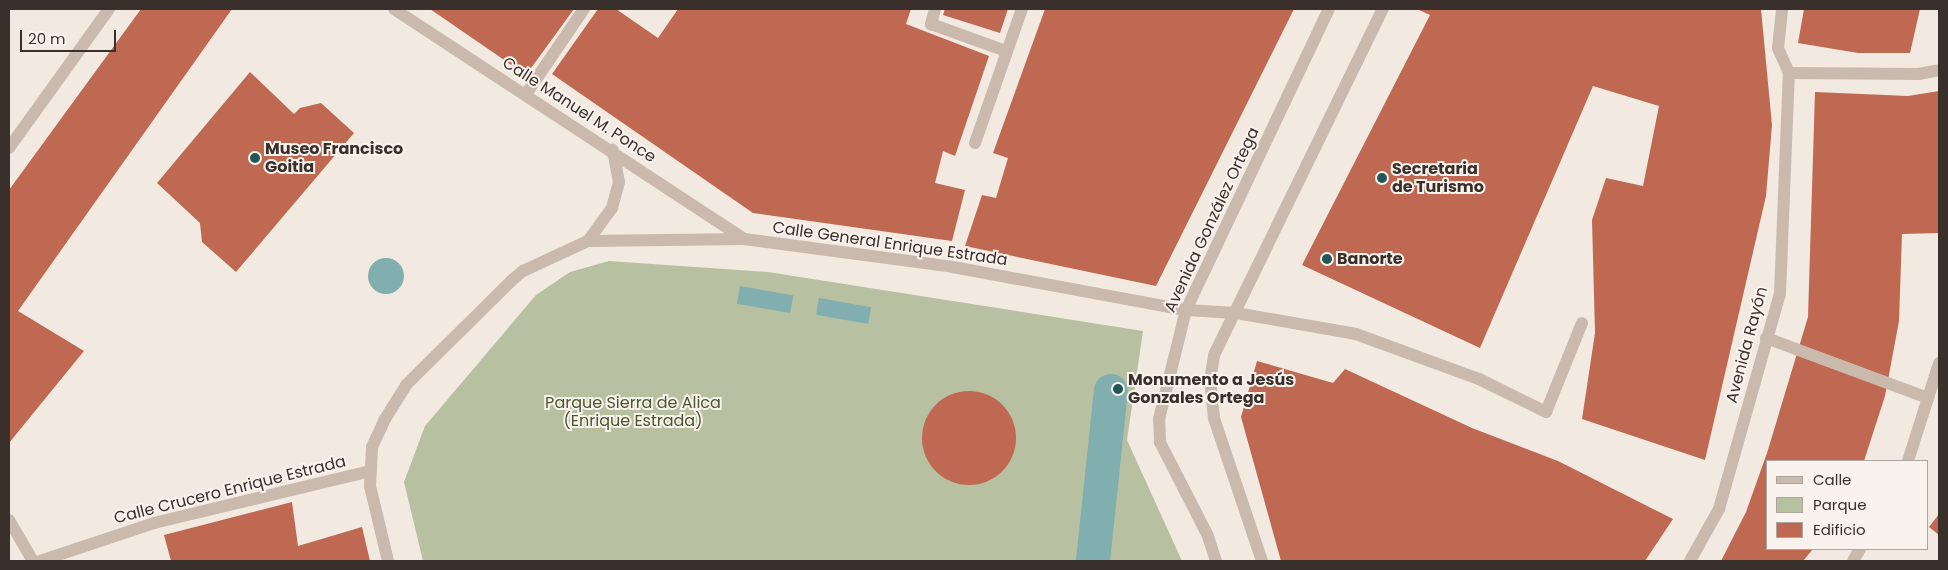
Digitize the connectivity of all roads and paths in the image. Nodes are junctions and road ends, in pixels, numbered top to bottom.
1 (109, 9) edge
2 (394, 9) edge
3 (584, 9) edge
4 (936, 9) edge
5 (1022, 9) edge
6 (1329, 9) edge
7 (1383, 9) edge
8 (1782, 9) edge
9 (1006, 51) junction
10 (1939, 70) edge
11 (1790, 73) junction
12 (526, 94) junction
13 (975, 142) dead end
14 (9, 148) edge
15 (613, 150) junction
16 (744, 239) junction
17 (588, 241) junction
18 (1186, 310) junction
19 (1236, 313) junction
20 (1582, 323) dead end
21 (1766, 338) junction
22 (1939, 363) edge
23 (1928, 398) junction
24 (1908, 460) edge
25 (371, 471) junction
26 (9, 520) edge
27 (1859, 550) edge
28 (33, 561) edge
29 (40, 561) edge
30 (388, 561) edge
31 (1216, 561) edge
32 (1262, 561) edge
33 (1690, 561) edge
34 (1852, 561) edge

1 - 14 street
2 - 12 street, Calle Manuel M. Ponce
3 - 12 street
4 - 9 street
5 - 9 street
6 - 18 street, Avenida González Ortega
7 - 19 street
8 - 11 street, Avenida Rayón
9 - 13 street
10 - 11 street
11 - 21 street, Avenida Rayón
12 - 15 street, Calle Manuel M. Ponce
15 - 16 street, Calle Manuel M. Ponce
15 - 17 street
16 - 17 street, Calle General Enrique Estrada
16 - 18 street, Calle General Enrique Estrada
17 - 25 street, Calle General Enrique Estrada
18 - 19 street, Calle General Enrique Estrada
18 - 31 street, Avenida González Ortega
19 - 20 street, Calle General Enrique Estrada
19 - 32 street
21 - 23 street
21 - 33 street, Avenida Rayón
22 - 23 street
23 - 24 street
25 - 29 street, Calle Crucero Enrique Estrada
25 - 30 street, Calle General Enrique Estrada
26 - 28 street
27 - 34 street

